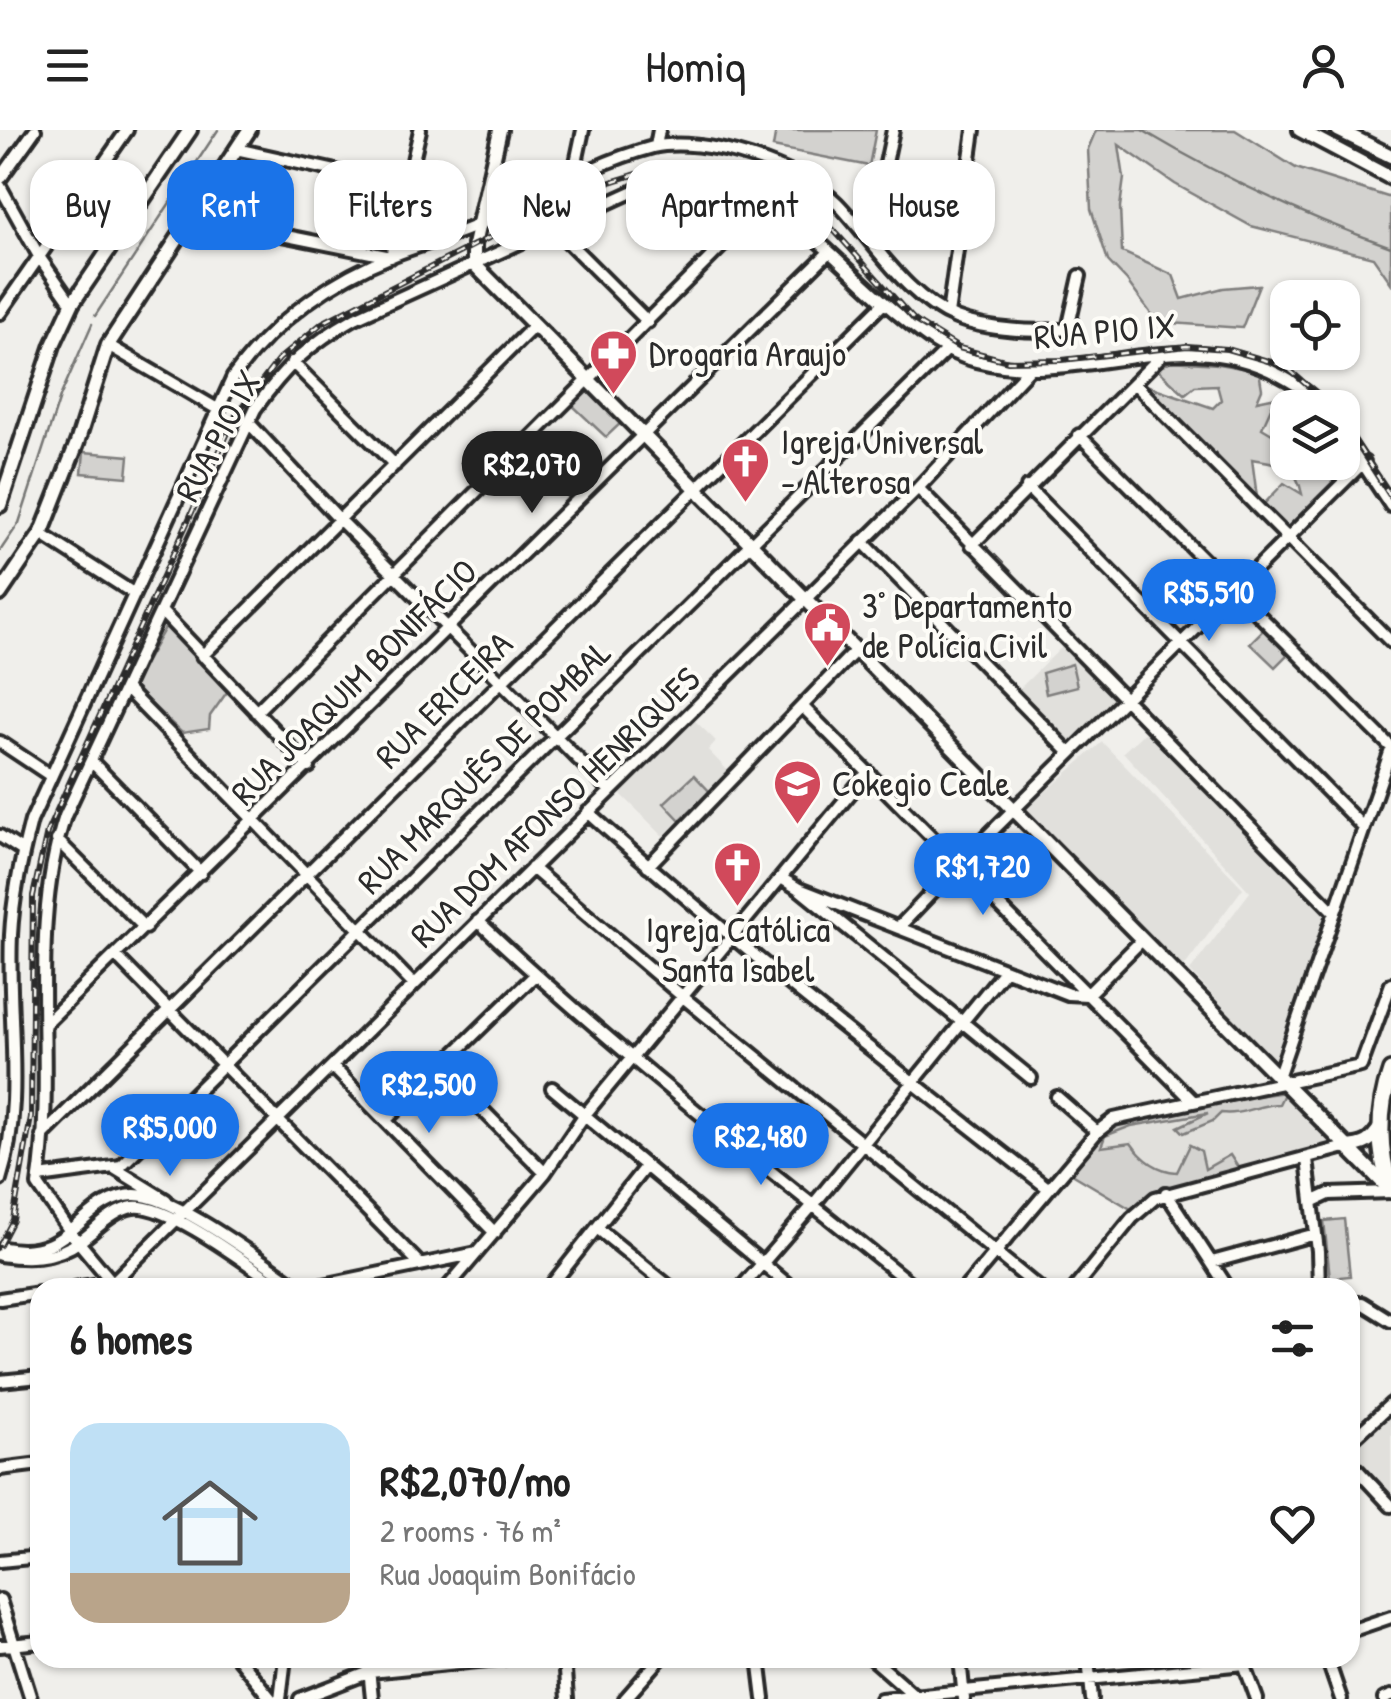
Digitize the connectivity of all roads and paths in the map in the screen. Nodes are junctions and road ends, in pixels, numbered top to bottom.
1 (34, 130) edge
2 (127, 130) edge
3 (190, 130) edge
4 (249, 130) edge
5 (420, 130) edge
6 (500, 130) edge
7 (583, 130) edge
8 (660, 130) edge
9 (892, 130) edge
10 (974, 130) edge
11 (1300, 130) edge
12 (1344, 133) edge
13 (656, 146) junction
14 (236, 149) junction
15 (1391, 156) edge
16 (229, 160) edge
17 (414, 160) edge
18 (576, 160) edge
19 (886, 160) edge
20 (606, 164) edge
21 (314, 166) edge
22 (1391, 178) edge
23 (0, 182) edge
24 (487, 220) edge
25 (853, 221) edge
26 (478, 225) junction
27 (294, 237) edge
28 (170, 250) edge
29 (392, 250) edge
30 (506, 250) edge
31 (576, 250) edge
32 (719, 250) edge
33 (879, 250) edge
34 (829, 252) joint
35 (390, 256) junction
36 (40, 258) junction
37 (474, 264) junction
38 (1080, 276) dead end
39 (884, 303) junction
40 (72, 304) junction
41 (0, 313) edge
42 (948, 314) junction
43 (648, 322) junction
44 (536, 325) junction
45 (108, 344) junction
46 (946, 351) junction
47 (1164, 353) junction
48 (292, 362) junction
49 (1031, 368) junction
50 (590, 380) junction
51 (1134, 383) junction
52 (1302, 390) edge
53 (219, 410) junction
54 (248, 423) junction
55 (645, 434) junction
56 (1080, 435) junction
57 (1360, 457) edge
58 (1364, 462) junction
59 (395, 465) junction
60 (1027, 486) junction
61 (918, 488) junction
62 (699, 489) junction
63 (0, 506) edge
64 (1391, 506) edge
65 (339, 520) junction
66 (41, 534) junction
67 (1288, 538) junction
68 (862, 541) junction
69 (752, 544) junction
70 (972, 545) junction
71 (396, 574) junction
72 (1236, 590) junction
73 (0, 594) edge
74 (133, 594) junction
75 (804, 600) junction
76 (161, 610) junction
77 (448, 626) junction
78 (1391, 642) edge
79 (1181, 644) junction
80 (855, 651) junction
81 (202, 656) junction
82 (501, 680) junction
83 (125, 688) junction
84 (1124, 698) junction
85 (802, 706) junction
86 (256, 712) junction
87 (555, 735) junction
88 (0, 742) edge
89 (1391, 748) edge
90 (1070, 754) junction
91 (92, 762) junction
92 (309, 766) junction
93 (868, 772) junction
94 (51, 776) junction
95 (610, 791) junction
96 (1013, 810) junction
97 (588, 812) junction
98 (256, 820) junction
99 (1364, 828) junction
100 (0, 836) edge
101 (57, 840) junction
102 (23, 851) junction
103 (958, 864) junction
104 (648, 866) junction
105 (532, 868) junction
106 (201, 873) junction
107 (307, 874) junction
108 (780, 878) junction
109 (799, 890) junction
110 (1334, 913) junction
111 (478, 921) junction
112 (145, 928) junction
113 (361, 928) junction
114 (898, 928) junction
115 (0, 930) edge
116 (11, 936) junction
117 (735, 936) junction
118 (1142, 940) junction
119 (116, 956) junction
120 (1004, 971) junction
121 (534, 975) junction
122 (414, 984) junction
123 (1391, 984) edge
124 (1086, 995) junction
125 (683, 997) junction
126 (170, 1010) junction
127 (962, 1022) junction
128 (46, 1024) junction
129 (0, 1025) edge
130 (12, 1033) junction
131 (633, 1057) junction
132 (224, 1065) junction
133 (333, 1067) junction
134 (440, 1067) junction
135 (1391, 1071) edge
136 (1031, 1078) dead end
137 (1281, 1080) junction
138 (912, 1082) junction
139 (552, 1088) dead end
140 (1056, 1098) dead end
141 (1193, 1100) junction
142 (584, 1117) junction
143 (386, 1120) junction
144 (276, 1121) junction
145 (4, 1126) edge
146 (1380, 1126) junction
147 (1097, 1132) junction
148 (42, 1136) junction
149 (863, 1145) junction
150 (1345, 1147) junction
151 (1307, 1159) junction
152 (645, 1167) junction
153 (114, 1168) junction
154 (545, 1173) junction
155 (39, 1177) junction
156 (0, 1180) edge
157 (136, 1181) junction
158 (1049, 1188) junction
159 (1391, 1191) edge
160 (1166, 1193) junction
161 (133, 1195) junction
162 (1312, 1202) junction
163 (813, 1204) junction
164 (180, 1215) junction
165 (598, 1228) junction
166 (495, 1233) junction
167 (1316, 1234) junction
168 (75, 1238) junction
169 (2, 1252) edge
170 (996, 1252) junction
171 (477, 1253) junction
172 (1212, 1262) junction
173 (419, 1263) junction
174 (762, 1264) junction
175 (109, 1278) edge
176 (122, 1278) edge
177 (268, 1278) edge
178 (285, 1278) edge
179 (353, 1278) edge
180 (456, 1278) edge
181 (557, 1278) edge
182 (659, 1278) edge
183 (750, 1278) edge
184 (780, 1278) edge
185 (904, 1278) edge
186 (974, 1278) edge
187 (1026, 1278) edge
188 (1083, 1278) edge
189 (1222, 1278) edge
190 (1318, 1278) edge
191 (30, 1294) edge
192 (0, 1299) edge
193 (1360, 1303) edge
194 (1391, 1321) edge
195 (30, 1378) edge
196 (0, 1381) edge
197 (1391, 1404) edge
198 (1360, 1433) edge
199 (30, 1465) edge
200 (0, 1469) edge
201 (1360, 1473) edge
202 (1391, 1506) edge
203 (30, 1558) edge
204 (0, 1561) edge
205 (0, 1600) edge
206 (1391, 1617) edge
207 (1360, 1628) edge
208 (30, 1643) edge
209 (13, 1644) junction
210 (0, 1646) edge
211 (246, 1668) edge
212 (284, 1668) edge
213 (369, 1668) edge
214 (409, 1668) edge
215 (565, 1668) edge
216 (652, 1668) edge
217 (760, 1668) edge
218 (883, 1668) edge
219 (961, 1668) edge
220 (1089, 1668) edge
221 (1177, 1668) edge
222 (1247, 1668) edge
223 (1330, 1668) edge
224 (370, 1672) junction
225 (1090, 1677) junction
226 (914, 1695) junction
227 (963, 1695) edge
228 (1391, 1696) edge
229 (31, 1699) edge
230 (271, 1699) edge
231 (280, 1699) edge
232 (300, 1699) edge
233 (372, 1699) edge
234 (567, 1699) edge
235 (625, 1699) edge
236 (764, 1699) edge
237 (881, 1699) edge
238 (1092, 1699) edge
239 (1258, 1699) edge
240 (1341, 1699) edge
241 (1384, 1699) edge

1 - 23 street
2 - 36 street
3 - 40 main road
4 - 14 main road
5 - 17 street
6 - 26 main road
7 - 18 street
8 - 13 street
9 - 19 street
10 - 42 street
11 - 22 main road
12 - 15 main road
13 - 20 street
13 - 25 street
14 - 16 main road
14 - 21 street
23 - 36 street
24 - 26 street
26 - 35 street
26 - 37 main road
27 - 35 street
28 - 45 main road
29 - 35 street
30 - 37 street, RUA PIO IX
31 - 43 street
32 - 43 street
33 - 42 street
34 - 39 street, RUA PIO IX
34 - 55 street, RUA JOAQUIM BONIFÁCIO
35 - 53 street
36 - 40 street
36 - 41 street
37 - 44 main road
37 - 48 street, RUA PIO IX
38 - 42 street
39 - 46 street, RUA PIO IX
39 - 62 street, RUA ERICEIRA
40 - 63 main road
43 - 50 street
44 - 50 main road
44 - 59 street
45 - 53 street
45 - 66 main road
46 - 49 street, RUA PIO IX
46 - 69 street, RUA MARQUÊS DE POMBAL
47 - 49 street, RUA PIO IX
47 - 51 street
47 - 52 street, RUA PIO IX
48 - 54 street, RUA PIO IX
48 - 59 street
49 - 61 street, RUA DOM AFONSO HENRIQUES
50 - 55 main road
50 - 71 street
51 - 56 street
51 - 67 street
53 - 74 street
54 - 65 street
54 - 76 street, RUA PIO IX
55 - 62 main road
55 - 77 street, RUA JOAQUIM BONIFÁCIO
56 - 60 street
56 - 72 street
57 - 58 street
58 - 64 street
58 - 67 street
59 - 65 street
60 - 70 street
60 - 79 street
61 - 68 street, RUA DOM AFONSO HENRIQUES
61 - 70 street
62 - 69 main road
62 - 82 street, RUA ERICEIRA
65 - 71 street
65 - 81 street
66 - 73 main road
66 - 74 street
67 - 72 street
67 - 78 street
68 - 75 street, RUA DOM AFONSO HENRIQUES
68 - 90 street
69 - 75 main road
69 - 87 street, RUA MARQUÊS DE POMBAL
70 - 84 street
71 - 77 street
71 - 86 street
72 - 79 street
72 - 89 street
74 - 94 street
75 - 80 main road
75 - 95 street, RUA DOM AFONSO HENRIQUES
76 - 81 street
76 - 83 street, RUA PIO IX
77 - 82 street
77 - 92 street, RUA JOAQUIM BONIFÁCIO
79 - 84 street
79 - 99 street
80 - 85 street
80 - 96 main road
81 - 86 street
82 - 87 street
82 - 107 street, RUA ERICEIRA
83 - 91 street, RUA PIO IX
83 - 98 street
84 - 90 street
84 - 110 street
85 - 93 street
85 - 104 street
86 - 92 street
87 - 95 street
87 - 113 street, RUA MARQUÊS DE POMBAL
88 - 94 street
89 - 99 street
90 - 96 street
91 - 101 street, RUA PIO IX
91 - 106 street
92 - 98 street, RUA JOAQUIM BONIFÁCIO
93 - 103 street
93 - 108 street
94 - 102 street
95 - 97 street, RUA DOM AFONSO HENRIQUES
96 - 103 street
96 - 118 main road
97 - 104 street
97 - 105 street, RUA DOM AFONSO HENRIQUES
98 - 106 street, RUA JOAQUIM BONIFÁCIO
98 - 107 street
99 - 110 street
100 - 102 street
101 - 112 street
101 - 128 street, RUA PIO IX
102 - 116 street
103 - 114 street
103 - 124 street
104 - 117 street
105 - 111 street, RUA DOM AFONSO HENRIQUES
105 - 125 street
106 - 112 street, RUA JOAQUIM BONIFÁCIO
107 - 113 street
107 - 126 street, RUA ERICEIRA
108 - 109 street
108 - 117 street
109 - 114 street
109 - 127 street
110 - 137 street
111 - 121 street
111 - 122 street, RUA DOM AFONSO HENRIQUES
112 - 119 street, RUA JOAQUIM BONIFÁCIO
113 - 122 street
113 - 132 street, RUA MARQUÊS DE POMBAL
114 - 120 street
115 - 116 street
116 - 130 street
117 - 125 street
117 - 138 street
118 - 124 street
118 - 137 main road
119 - 126 street
119 - 128 street, RUA JOAQUIM BONIFÁCIO
120 - 124 street
120 - 127 street
121 - 131 street
121 - 134 street
122 - 133 street, RUA DOM AFONSO HENRIQUES
123 - 137 street
124 - 141 street
125 - 131 street
125 - 149 street
126 - 132 street
126 - 148 street, RUA ERICEIRA
127 - 136 street
127 - 138 street
128 - 148 street, RUA PIO IX
129 - 130 street
130 - 145 street
131 - 142 street
131 - 163 street
132 - 144 street
132 - 153 street, RUA MARQUÊS DE POMBAL
133 - 143 street
133 - 144 street, RUA DOM AFONSO HENRIQUES
134 - 143 street
134 - 154 street
135 - 146 highway
137 - 141 street
137 - 150 main road
138 - 149 street
138 - 158 street
139 - 142 street
140 - 147 street
141 - 147 street
142 - 152 street
142 - 154 street
143 - 166 street
144 - 164 street, RUA DOM AFONSO HENRIQUES
144 - 173 street
145 - 156 street
146 - 150 main road
146 - 159 highway
147 - 158 street
148 - 155 street, RUA PIO IX
149 - 163 street
149 - 170 street
150 - 151 street
150 - 159 main road
151 - 160 street
151 - 162 street
152 - 165 street
152 - 174 street
153 - 155 street
153 - 157 street
154 - 166 street
155 - 168 street
157 - 161 street
157 - 164 street
158 - 170 street
159 - 162 street
160 - 172 street
160 - 188 street
161 - 164 street
161 - 168 street
162 - 167 street
163 - 174 street
163 - 185 street
164 - 168 street
164 - 176 street, RUA DOM AFONSO HENRIQUES
164 - 177 street
164 - 178 street
165 - 181 street
165 - 182 street
166 - 171 street
167 - 172 street
167 - 190 street
168 - 169 street
168 - 175 street
170 - 186 street
170 - 187 street
171 - 173 street
171 - 180 street
172 - 189 street
173 - 179 street
174 - 183 street
174 - 184 street
191 - 192 street
193 - 194 street
195 - 196 street
197 - 198 street
199 - 200 street
201 - 202 street
203 - 204 street
205 - 209 street
206 - 207 street
208 - 209 street
209 - 210 street
209 - 229 street
211 - 230 street
212 - 231 street
213 - 224 street
214 - 224 street
215 - 234 street
216 - 235 street
217 - 236 street
218 - 226 street
219 - 227 street
220 - 225 street
221 - 225 street
222 - 239 street
223 - 240 street
224 - 232 street
224 - 233 street
225 - 227 street
225 - 238 street
226 - 227 street
226 - 237 street
228 - 241 street

